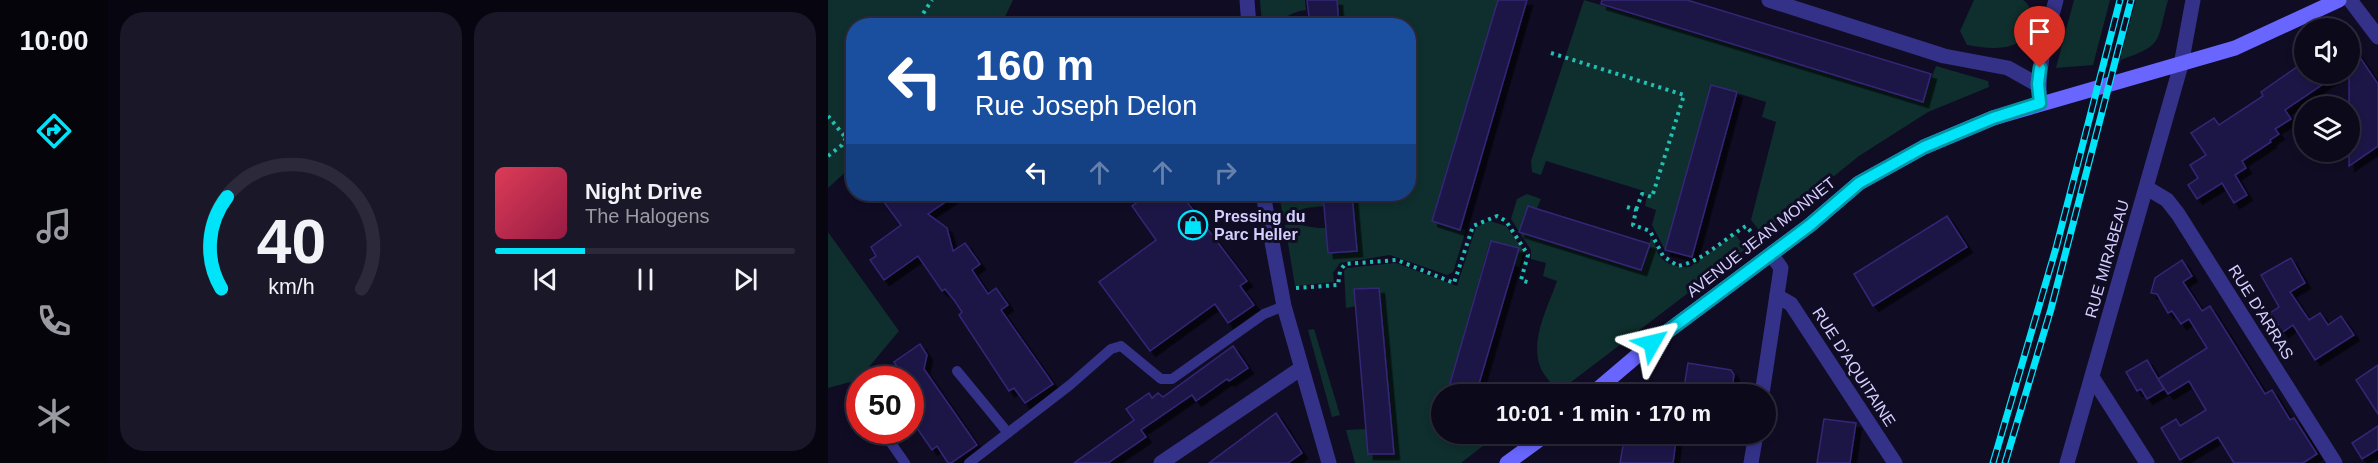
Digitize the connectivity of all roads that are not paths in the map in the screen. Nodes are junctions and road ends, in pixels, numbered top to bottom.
1 (1247, 0) edge
2 (1769, 0) edge
3 (2193, 0) edge
4 (2339, 0) edge
5 (2350, 0) edge
6 (2054, 1) edge
7 (1248, 18) edge
8 (2378, 37) edge
9 (2181, 65) junction
10 (2038, 84) junction
11 (2040, 103) junction
12 (2147, 188) junction
13 (1264, 201) edge
14 (1771, 254) junction
15 (1777, 296) junction
16 (1284, 306) junction
17 (1300, 369) junction
18 (957, 371) dead end
19 (2092, 376) junction
20 (1604, 384) edge
21 (1764, 384) edge
22 (1008, 433) junction
23 (892, 444) edge
24 (1534, 444) edge
25 (1754, 444) edge
26 (905, 463) edge
27 (969, 463) edge
28 (1161, 463) edge
29 (1329, 463) edge
30 (1508, 463) edge
31 (1751, 463) edge
32 (1895, 463) edge
33 (2067, 463) edge
34 (2147, 463) edge
35 (2335, 463) edge

1 - 7 street
2 - 10 street
3 - 9 street, RUE MIRABEAU
4 - 9 main road, AVENUE JEAN MONNET
5 - 8 street
6 - 10 street
9 - 11 main road, AVENUE JEAN MONNET
9 - 12 street, RUE MIRABEAU
10 - 11 street
11 - 14 main road, AVENUE JEAN MONNET
12 - 19 street, RUE MIRABEAU
12 - 35 street, RUE D'ARRAS
13 - 16 street
14 - 15 street
14 - 20 main road, AVENUE JEAN MONNET
15 - 21 street
15 - 32 street, RUE D'AQUITAINE
16 - 17 street
16 - 22 lane
17 - 28 street
17 - 29 street
18 - 22 lane
19 - 33 street, RUE MIRABEAU
19 - 34 street
22 - 27 lane
23 - 26 lane
24 - 30 main road
25 - 31 street

